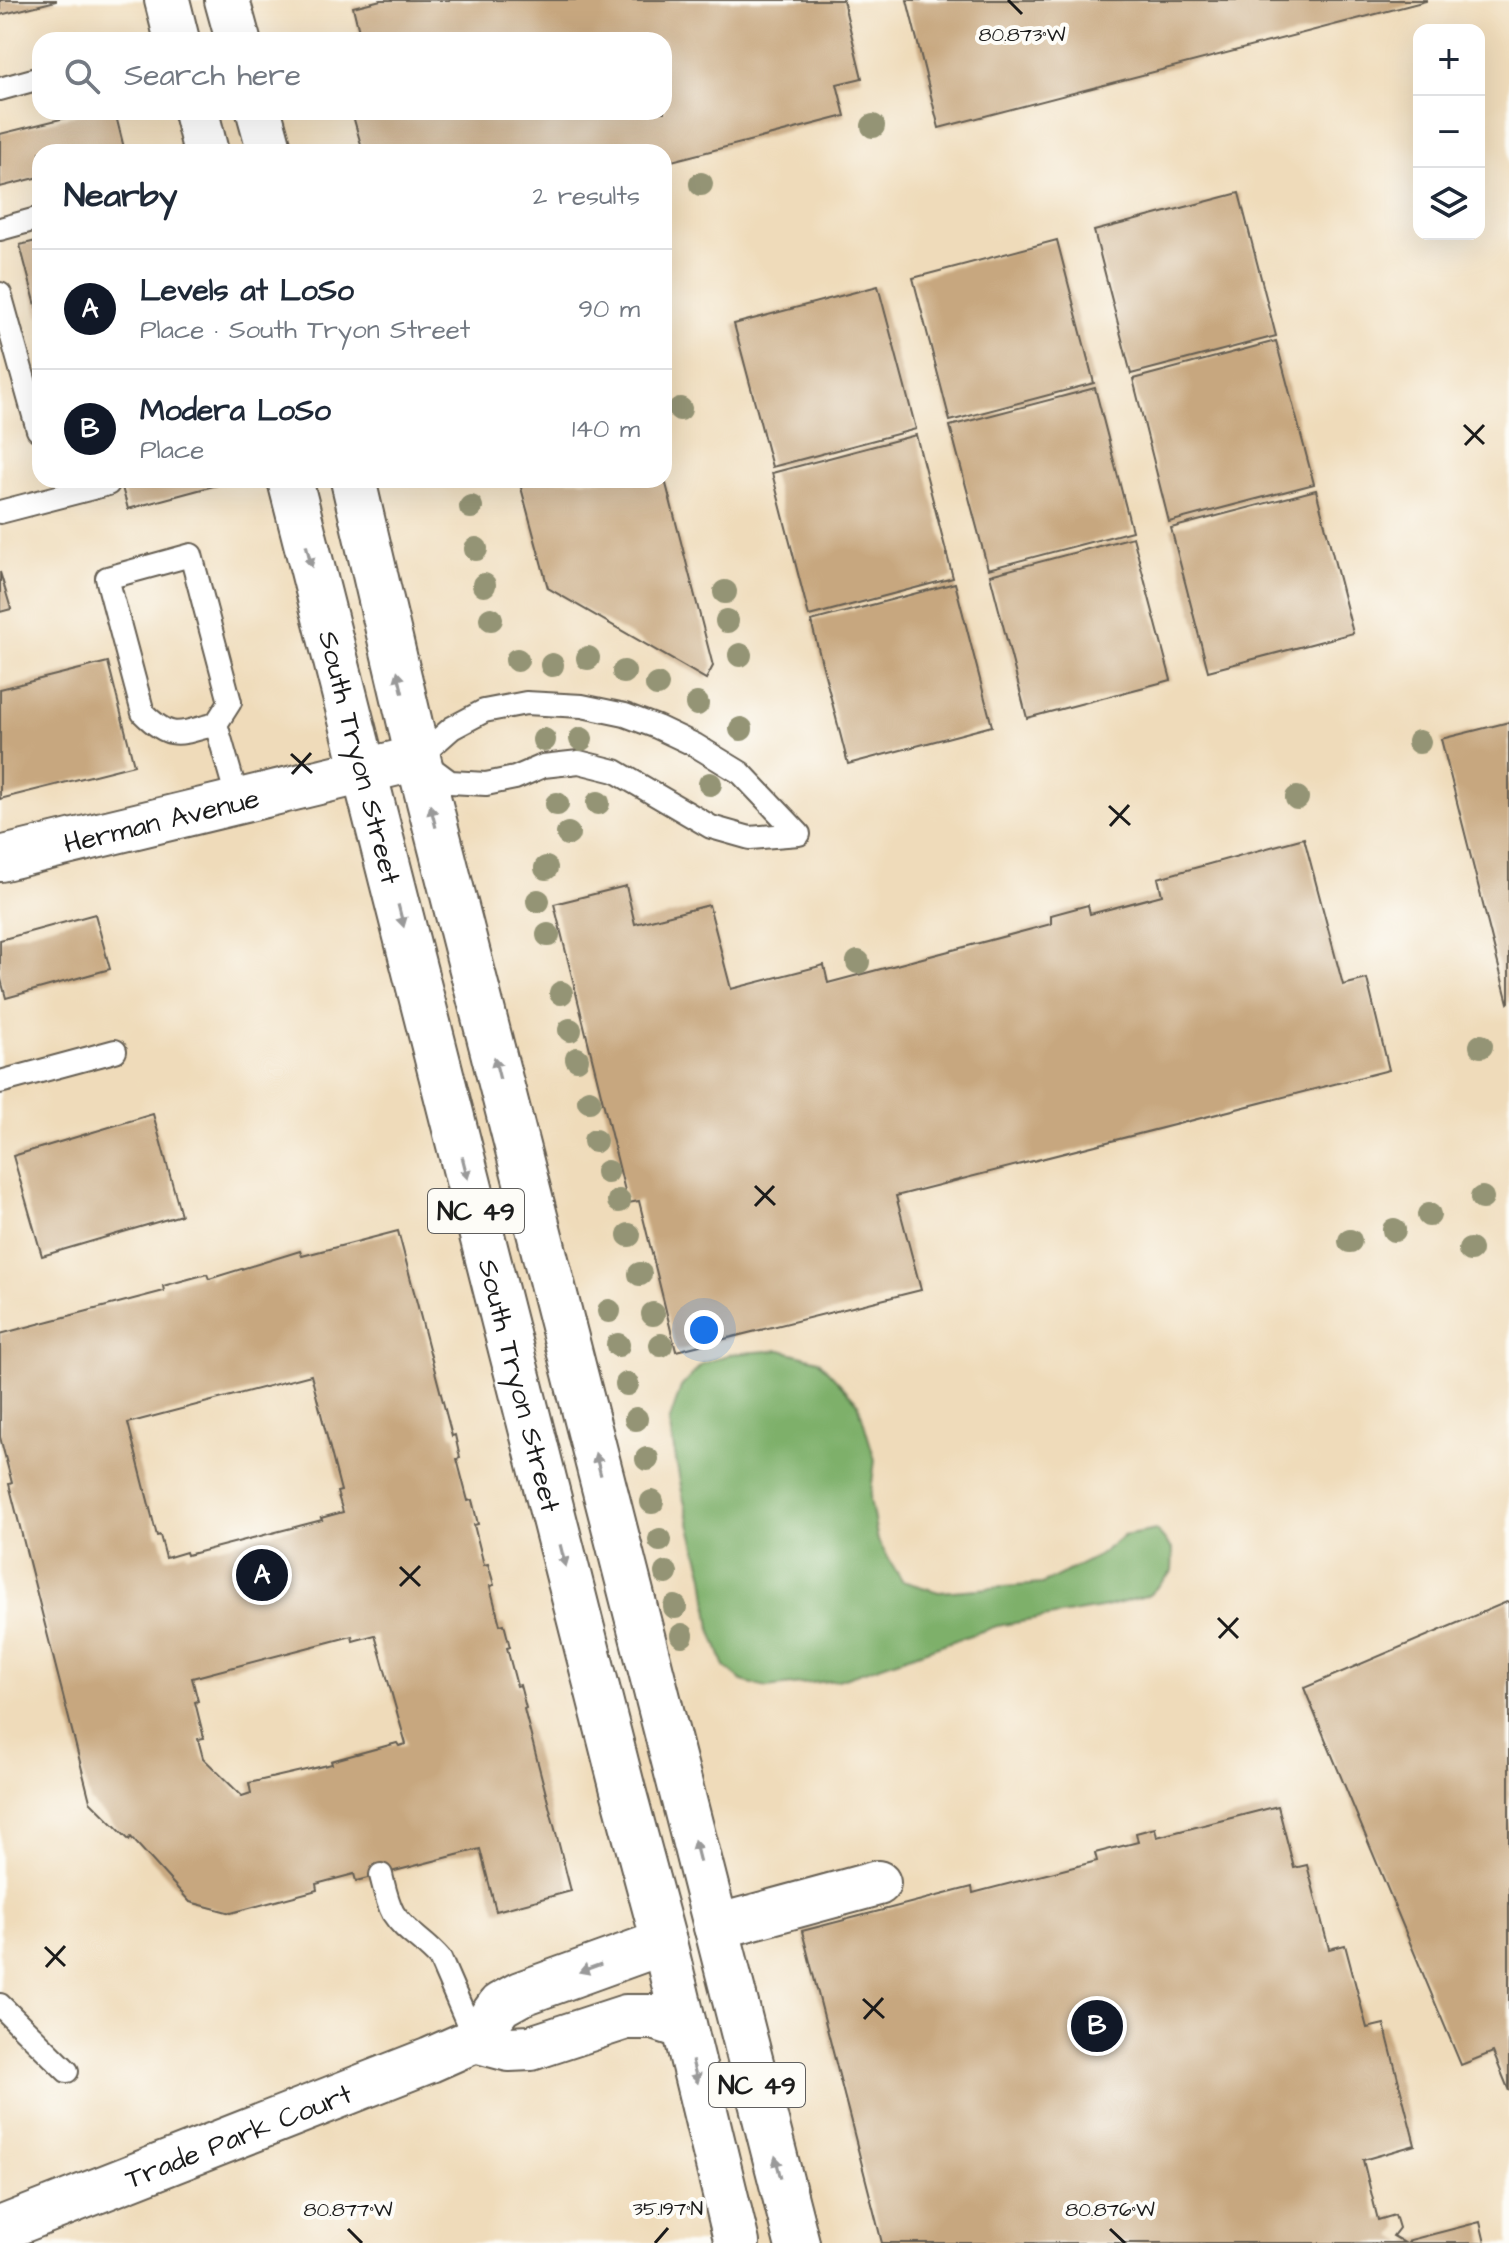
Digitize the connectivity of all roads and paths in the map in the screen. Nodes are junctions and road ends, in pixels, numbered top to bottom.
1 (167, 0) edge
2 (227, 0) edge
3 (175, 32) edge
4 (236, 32) edge
5 (32, 80) edge
6 (0, 89) edge
7 (198, 120) edge
8 (261, 120) edge
9 (204, 144) edge
10 (268, 144) edge
11 (32, 220) edge
12 (0, 229) edge
13 (0, 294) edge
14 (31, 368) edge
15 (93, 488) edge
16 (292, 488) edge
17 (355, 488) edge
18 (0, 512) edge
19 (216, 724) junction
20 (418, 758) junction
21 (364, 771) junction
22 (238, 801) junction
23 (0, 859) edge
24 (115, 1051) dead end
25 (0, 1082) edge
26 (381, 1875) dead end
27 (878, 1883) dead end
28 (716, 1927) junction
29 (664, 1942) junction
30 (0, 2005) edge
31 (684, 2027) junction
32 (475, 2040) junction
33 (67, 2071) dead end
34 (0, 2229) edge
35 (737, 2243) edge
36 (797, 2243) edge

1 - 3 main road
2 - 4 main road
5 - 6 lane
7 - 9 main road
8 - 10 main road
11 - 12 lane
13 - 14 lane
15 - 18 lane
16 -> 21 main road, South Tryon Street / NC 49
20 -> 17 main road, South Tryon Street / NC 49
19 - 19 lane
19 - 22 lane
20 - 20 lane
20 - 21 main road, Herman Avenue
28 -> 20 main road, South Tryon Street / NC 49
21 - 22 main road, Herman Avenue
21 -> 29 main road, South Tryon Street / NC 49
22 - 23 main road, Herman Avenue
24 - 25 lane
26 - 32 lane
27 - 28 main road
28 - 29 main road
36 -> 28 main road, South Tryon Street / NC 49
29 - 31 main road, South Tryon Street / NC 49
29 -> 32 main road
30 - 33 lane
31 - 32 main road
31 -> 35 main road, South Tryon Street / NC 49
32 - 34 main road, Trade Park Court

